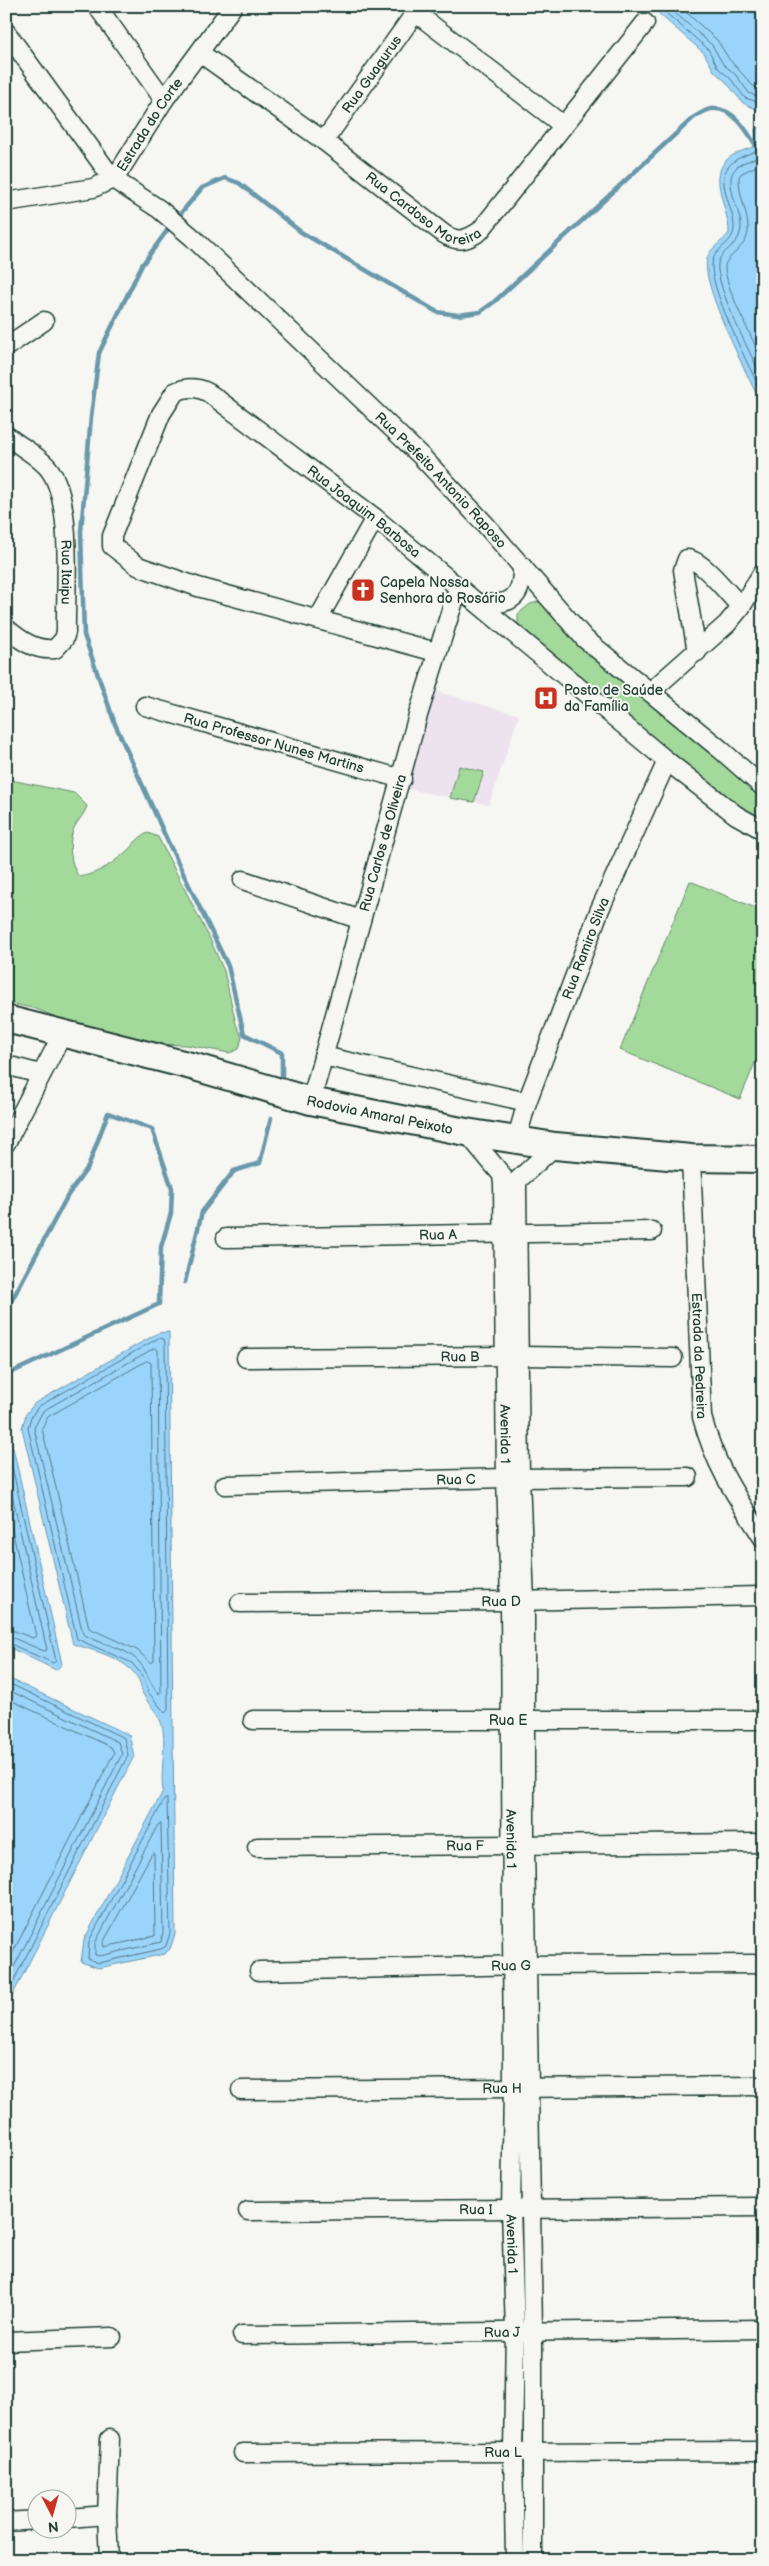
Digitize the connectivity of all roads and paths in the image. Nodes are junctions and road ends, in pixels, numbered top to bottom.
1 (98, 6) edge
2 (233, 6) edge
3 (418, 10) edge
4 (645, 23) dead end
5 (6, 32) edge
6 (200, 52) junction
7 (164, 100) junction
8 (564, 126) junction
9 (324, 141) junction
10 (113, 179) junction
11 (6, 202) edge
12 (44, 320) dead end
13 (6, 348) edge
14 (6, 435) edge
15 (375, 518) junction
16 (522, 566) junction
17 (763, 572) edge
18 (458, 588) junction
19 (546, 594) junction
20 (478, 603) junction
21 (740, 607) junction
22 (318, 619) junction
23 (6, 628) edge
24 (512, 631) junction
25 (436, 652) junction
26 (698, 652) junction
27 (650, 692) junction
28 (145, 706) dead end
29 (667, 761) junction
30 (402, 779) junction
31 (763, 787) edge
32 (763, 830) edge
33 (243, 880) dead end
34 (361, 920) junction
35 (6, 1019) edge
36 (62, 1035) junction
37 (323, 1056) junction
38 (6, 1066) edge
39 (40, 1074) junction
40 (301, 1098) junction
41 (527, 1102) junction
42 (466, 1132) junction
43 (516, 1141) junction
44 (6, 1143) edge
45 (555, 1146) junction
46 (691, 1158) junction
47 (763, 1159) edge
48 (652, 1230) dead end
49 (511, 1234) junction
50 (226, 1238) dead end
51 (512, 1356) junction
52 (246, 1358) dead end
53 (673, 1358) dead end
54 (688, 1477) dead end
55 (513, 1478) junction
56 (225, 1485) dead end
57 (763, 1538) edge
58 (762, 1596) edge
59 (518, 1601) junction
60 (240, 1603) dead end
61 (253, 1720) dead end
62 (763, 1720) edge
63 (518, 1721) junction
64 (518, 1843) junction
65 (763, 1843) edge
66 (257, 1847) dead end
67 (763, 1964) edge
68 (520, 1966) junction
69 (259, 1971) dead end
70 (763, 2086) edge
71 (520, 2088) junction
72 (241, 2090) dead end
73 (763, 2207) edge
74 (511, 2209) junction
75 (531, 2209) junction
76 (248, 2212) dead end
77 (763, 2329) edge
78 (524, 2331) junction
79 (242, 2335) dead end
80 (112, 2337) dead end
81 (6, 2341) edge
82 (110, 2439) dead end
83 (763, 2451) edge
84 (513, 2452) junction
85 (533, 2452) junction
86 (243, 2453) dead end
87 (107, 2515) junction
88 (78, 2517) edge
89 (28, 2521) edge
90 (6, 2522) edge
91 (109, 2560) edge
92 (515, 2560) edge
93 (533, 2560) edge

1 - 7 street
2 - 6 street, Estrada do Corte
3 - 8 street
3 - 9 street, Rua Guagurus
4 - 8 street, Rua Cardoso Moreira
5 - 10 street
6 - 7 street, Estrada do Corte
6 - 9 street, Rua Cardoso Moreira
7 - 10 street, Estrada do Corte
8 - 9 street, Rua Cardoso Moreira
10 - 11 street, Estrada do Corte
10 - 16 street, Rua Prefeito Antonio Raposo
12 - 13 street
14 - 23 street, Rua Itaipu
15 - 18 street, Rua Joaquim Barbosa
15 - 22 street
15 - 22 street, Rua Joaquim Barbosa
16 - 19 street, Rua Prefeito Antonio Raposo
16 - 20 street
17 - 21 street
18 - 20 street, Rua Joaquim Barbosa
18 - 25 street, Rua Carlos de Oliveira
19 - 24 street
19 - 27 street, Rua Prefeito Antonio Raposo
20 - 24 street, Rua Joaquim Barbosa
21 - 26 street
21 - 26 street
22 - 25 street
24 - 29 street, Rua Joaquim Barbosa
25 - 30 street, Rua Carlos de Oliveira
26 - 27 street
27 - 31 street, Rua Prefeito Antonio Raposo
28 - 30 street, Rua Professor Nunes Martins
29 - 32 street, Rua Joaquim Barbosa
29 - 41 street, Rua Ramiro Silva
30 - 34 street, Rua Carlos de Oliveira
33 - 34 street
34 - 37 street, Rua Carlos de Oliveira
35 - 36 highway, Rodovia Amaral Peixoto
36 - 39 street
36 - 40 highway, Rodovia Amaral Peixoto
37 - 40 street, Rua Carlos de Oliveira
37 - 41 street
38 - 39 street
39 - 44 street
40 - 42 highway, Rodovia Amaral Peixoto
41 - 43 street, Rua Ramiro Silva
42 - 43 highway, Rodovia Amaral Peixoto
42 - 49 street, Avenida 1
43 - 45 highway, Rodovia Amaral Peixoto
45 - 46 highway, Rodovia Amaral Peixoto
45 - 49 street, Avenida 1
46 - 47 highway, Rodovia Amaral Peixoto
46 - 57 street, Estrada da Pedreira
48 - 49 street, Rua A
49 - 50 street, Rua A
49 - 51 street, Avenida 1
51 - 52 street, Rua B
51 - 53 street, Rua B
51 - 55 street, Avenida 1
54 - 55 street, Rua C
55 - 56 street, Rua C
55 - 59 street, Avenida 1
58 - 59 street, Rua D
59 - 60 street, Rua D
59 - 63 street, Avenida 1
61 - 63 street, Rua E
62 - 63 street, Rua E
63 - 64 street, Avenida 1
64 - 65 street, Rua F
64 - 66 street, Rua F
64 - 68 street, Avenida 1
67 - 68 street, Rua G
68 - 69 street, Rua G
68 - 71 street, Avenida 1
70 - 71 street, Rua H
71 - 72 street, Rua H
71 - 74 street, Avenida 1
71 - 75 street, Avenida 1
73 - 75 street, Rua I
74 - 75 street, Rua I
74 - 76 street, Rua I
74 - 78 street, Avenida 1
75 - 78 street, Avenida 1
77 - 78 street, Rua J
78 - 79 street, Rua J
78 - 84 street, Avenida 1
78 - 85 street, Avenida 1
80 - 81 street
82 - 87 street
83 - 85 street, Rua L
84 - 85 street, Rua L
84 - 86 street, Rua L
84 - 92 street, Avenida 1
85 - 93 street, Avenida 1
87 - 88 street
87 - 91 street
89 - 90 street

